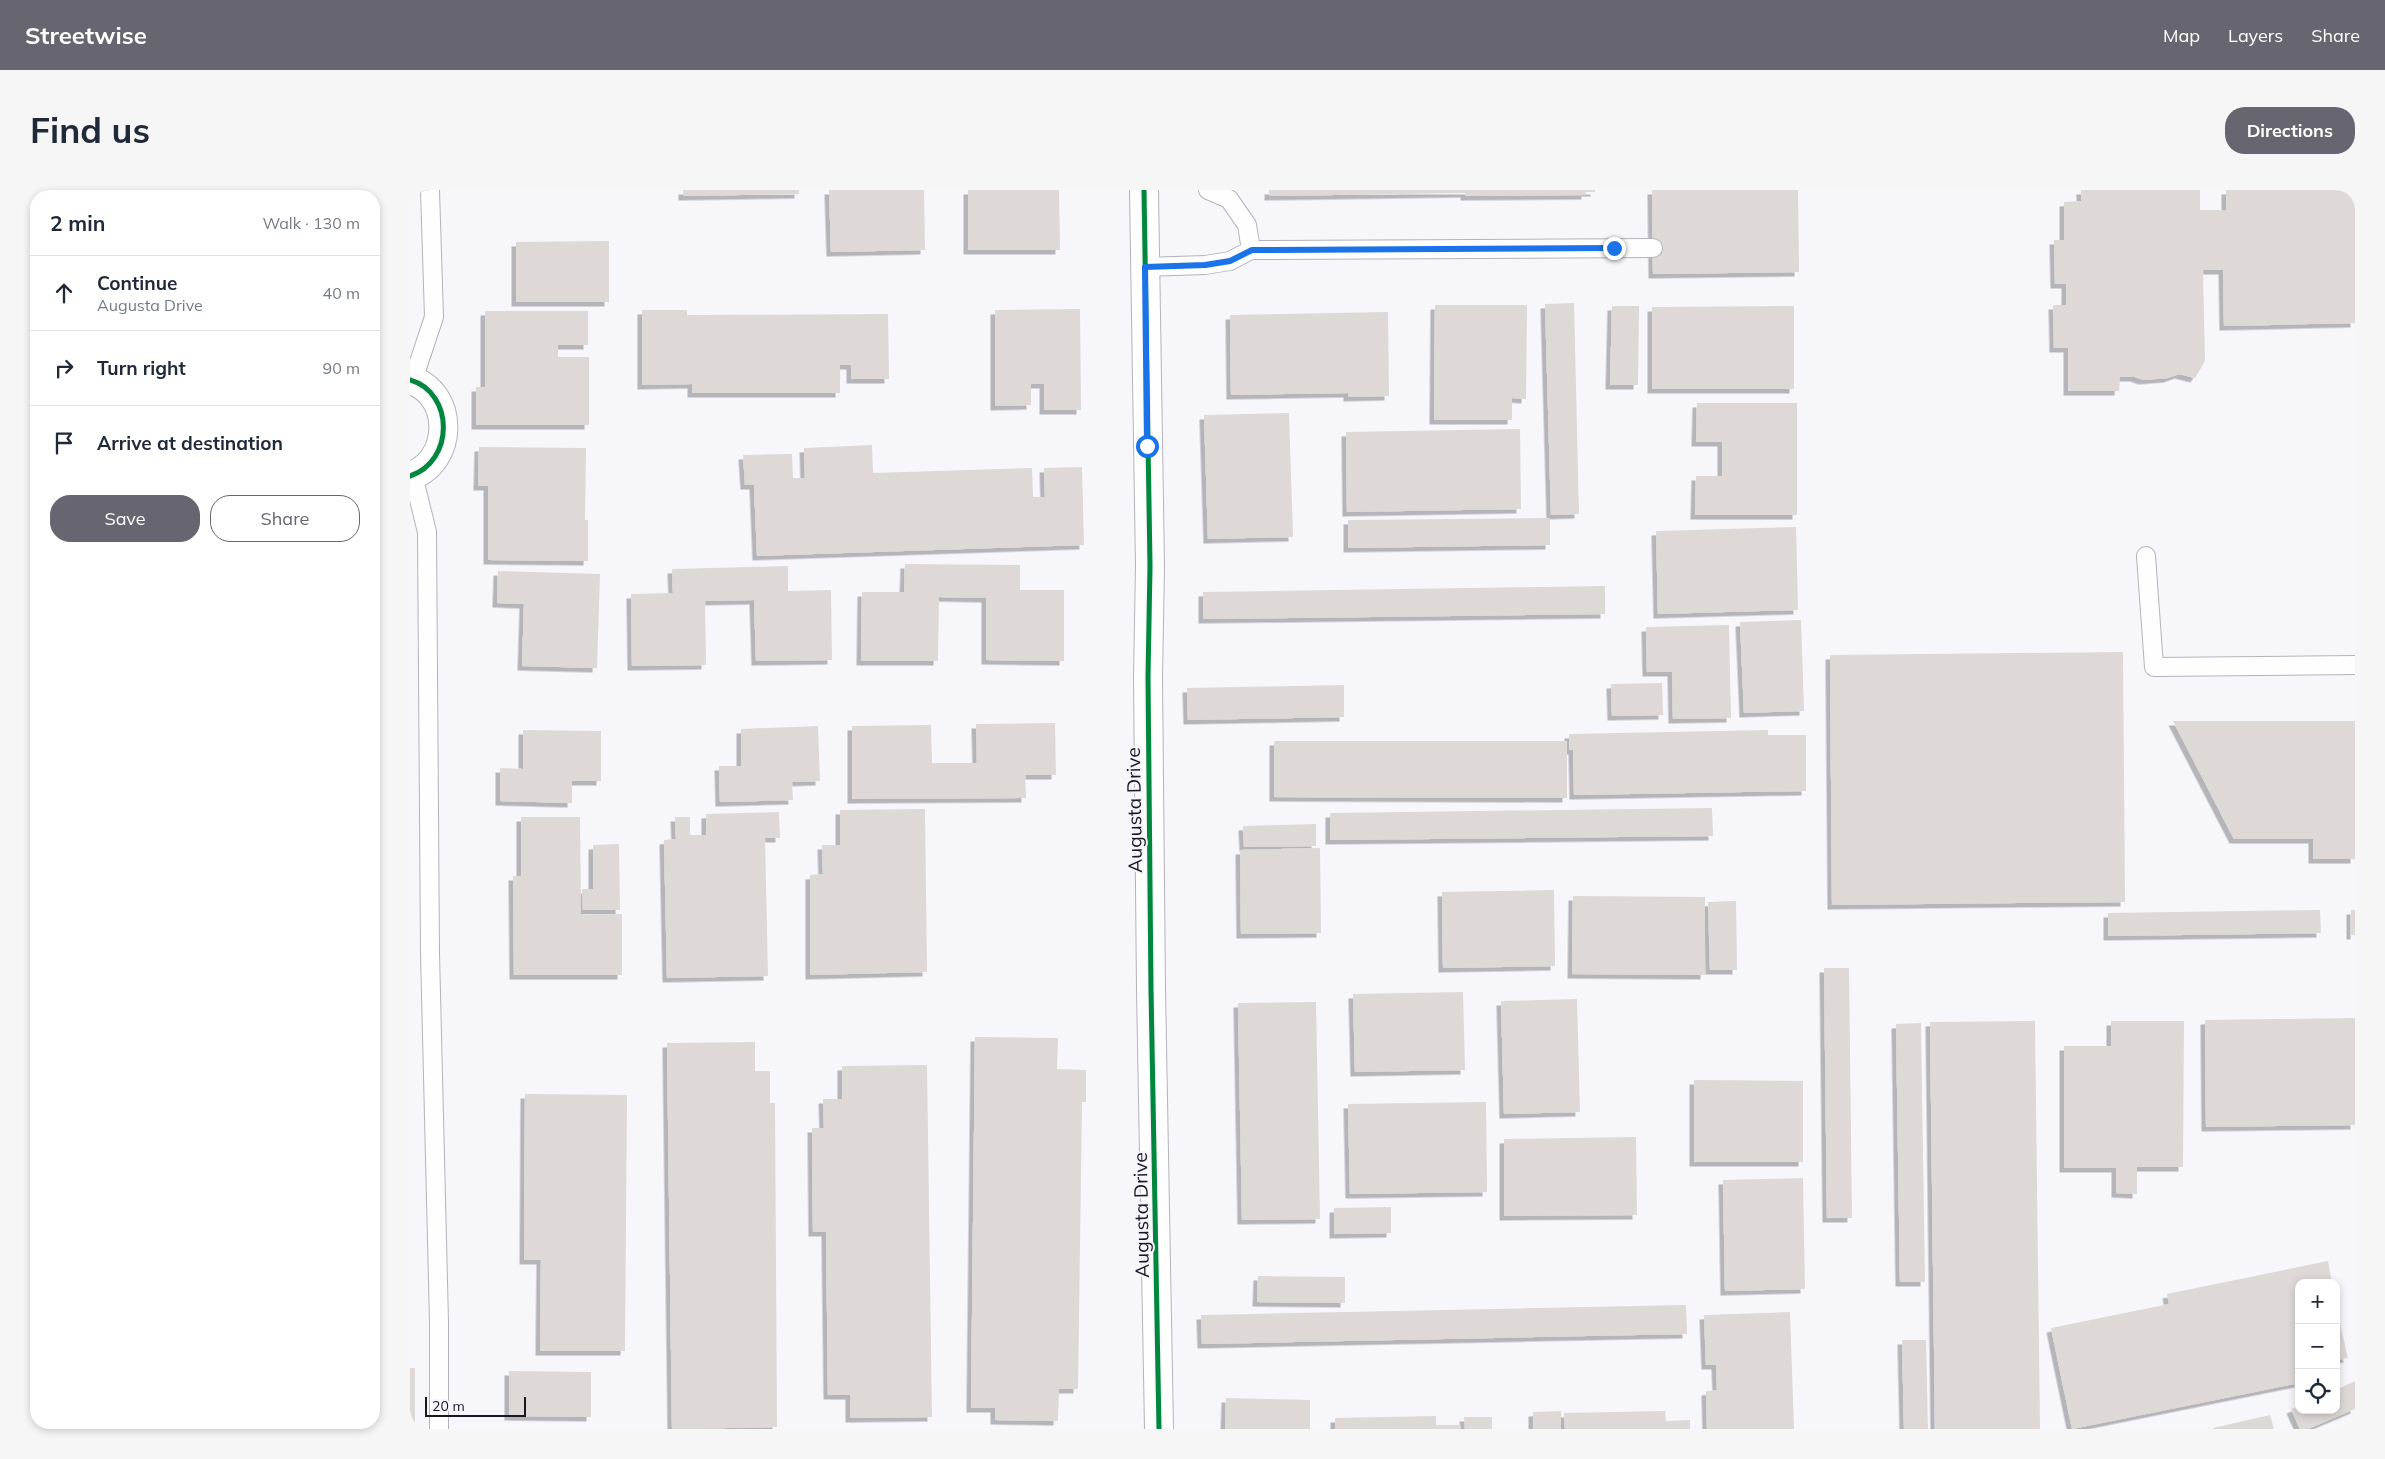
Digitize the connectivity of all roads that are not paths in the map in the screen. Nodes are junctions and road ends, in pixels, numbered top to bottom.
1 (430, 190) edge
2 (1144, 190) edge
3 (1208, 190) edge
4 (1653, 248) dead end
5 (1252, 250) junction
6 (1145, 267) junction
7 (412, 380) edge
8 (412, 475) edge
9 (2146, 556) dead end
10 (2355, 665) edge
11 (439, 1429) edge
12 (1159, 1429) edge

1 - 7 lane
2 - 6 street, Augusta Drive
3 - 5 lane
4 - 5 lane
5 - 6 lane
6 - 12 street, Augusta Drive
7 - 8 street
8 - 11 lane
9 - 10 lane

